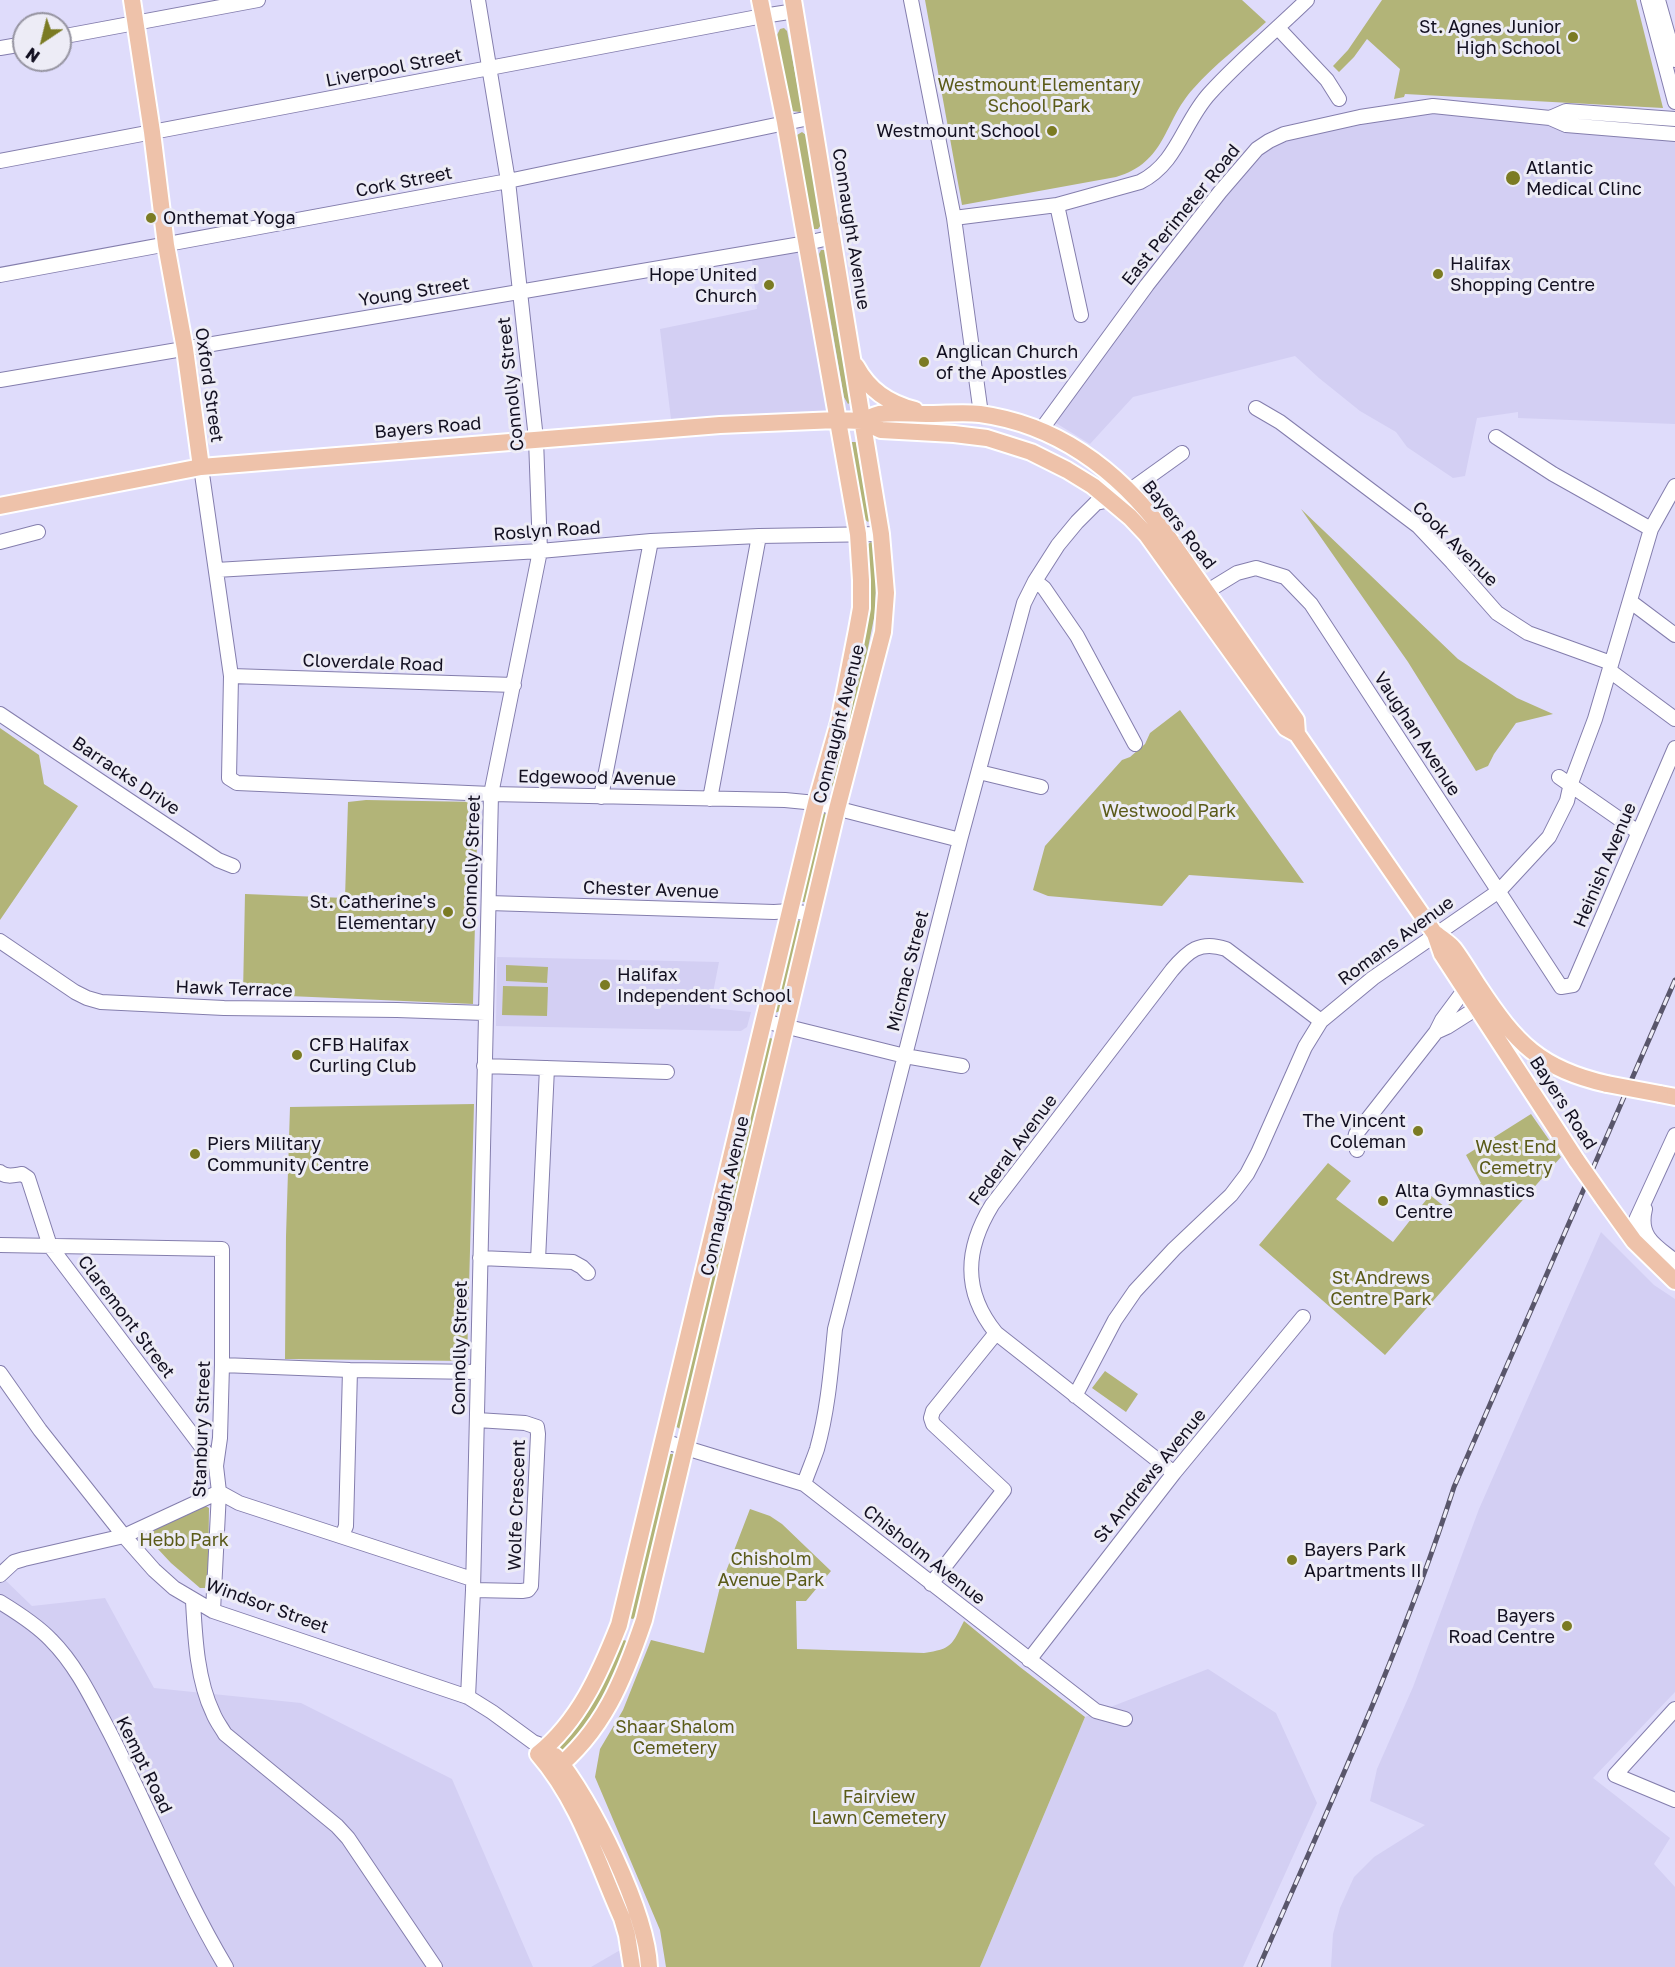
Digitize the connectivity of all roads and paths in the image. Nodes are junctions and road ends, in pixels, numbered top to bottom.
1 (132, 0) edge
2 (258, 0) edge
3 (478, 0) edge
4 (911, 0) edge
5 (1306, 0) edge
6 (1648, 0) edge
7 (1658, 0) edge
8 (794, 6) edge
9 (762, 8) edge
10 (136, 22) junction
11 (1278, 28) junction
12 (72, 35) edge
13 (1675, 60) edge
14 (490, 68) junction
15 (1339, 99) dead end
16 (1675, 102) edge
17 (814, 117) junction
18 (1550, 118) junction
19 (1675, 119) edge
20 (786, 122) junction
21 (152, 132) junction
22 (1675, 134) edge
23 (0, 161) edge
24 (508, 181) junction
25 (1058, 205) junction
26 (954, 218) junction
27 (833, 237) junction
28 (807, 243) junction
29 (166, 244) junction
30 (0, 275) edge
31 (519, 292) junction
32 (1081, 315) dead end
33 (185, 349) junction
34 (852, 358) junction
35 (0, 380) edge
36 (1256, 408) dead end
37 (930, 414) junction
38 (981, 414) junction
39 (837, 420) junction
40 (862, 421) junction
41 (1041, 430) junction
42 (1496, 437) dead end
43 (536, 439) junction
44 (1016, 446) junction
45 (1077, 448) junction
46 (1182, 453) dead end
47 (201, 467) junction
48 (1093, 486) junction
49 (1675, 486) edge
50 (1129, 491) junction
51 (1110, 500) junction
52 (0, 506) edge
53 (1652, 529) junction
54 (38, 532) dead end
55 (858, 534) junction
56 (881, 534) junction
57 (759, 536) junction
58 (651, 541) junction
59 (0, 542) edge
60 (540, 551) junction
61 (216, 570) junction
62 (1035, 581) junction
63 (1206, 592) junction
64 (1631, 602) junction
65 (1675, 635) edge
66 (1610, 667) junction
67 (231, 676) junction
68 (514, 684) junction
69 (0, 714) edge
70 (1675, 719) edge
71 (1298, 734) junction
72 (1135, 744) dead end
73 (1675, 748) edge
74 (979, 772) junction
75 (229, 778) joint
76 (1565, 780) junction
77 (1041, 787) dead end
78 (491, 794) junction
79 (601, 797) junction
80 (710, 798) junction
81 (816, 803) junction
82 (837, 809) junction
83 (1638, 832) junction
84 (960, 840) junction
85 (233, 866) dead end
86 (1499, 891) junction
87 (489, 903) junction
88 (790, 911) junction
89 (813, 914) junction
90 (1435, 934) junction
91 (0, 941) edge
92 (1561, 987) joint
93 (1465, 989) junction
94 (1477, 1008) junction
95 (485, 1013) junction
96 (764, 1021) junction
97 (1321, 1021) junction
98 (785, 1025) junction
99 (1436, 1032) junction
100 (905, 1056) junction
101 (484, 1066) junction
102 (962, 1066) dead end
103 (547, 1068) junction
104 (667, 1072) dead end
105 (1667, 1095) edge
106 (1675, 1135) edge
107 (1357, 1150) dead end
108 (0, 1172) edge
109 (1649, 1192) junction
110 (713, 1229) junction
111 (1630, 1233) junction
112 (736, 1234) junction
113 (0, 1245) edge
114 (50, 1246) junction
115 (480, 1258) junction
116 (538, 1260) junction
117 (1675, 1261) edge
118 (1675, 1267) edge
119 (588, 1273) dead end
120 (1675, 1281) edge
121 (1303, 1317) dead end
122 (996, 1333) junction
123 (222, 1365) junction
124 (350, 1370) junction
125 (477, 1372) junction
126 (0, 1373) edge
127 (1075, 1396) junction
128 (477, 1420) junction
129 (663, 1442) junction
130 (686, 1447) junction
131 (216, 1466) junction
132 (1174, 1473) junction
133 (804, 1484) junction
134 (219, 1492) junction
135 (124, 1536) junction
136 (342, 1536) junction
137 (0, 1575) edge
138 (931, 1584) junction
139 (472, 1585) junction
140 (193, 1600) junction
141 (0, 1602) edge
142 (213, 1611) junction
143 (1029, 1660) junction
144 (468, 1697) junction
145 (1675, 1709) edge
146 (1125, 1719) dead end
147 (594, 1731) junction
148 (539, 1748) junction
149 (557, 1768) junction
150 (583, 1795) junction
151 (1675, 1800) edge
152 (226, 1967) edge
153 (435, 1967) edge
154 (632, 1967) edge
155 (649, 1967) edge

1 - 10 main road, Oxford Street
2 - 10 street
3 - 14 street, Connolly Street
4 - 26 street
5 - 11 street
6 - 16 street
7 - 13 street
8 - 9 street, Liverpool Street
8 - 17 main road, Connaught Avenue
9 - 14 street, Liverpool Street
9 - 20 main road, Connaught Avenue
10 - 12 street
10 - 21 main road, Oxford Street
11 - 15 street
11 - 25 street
14 - 21 street, Liverpool Street
14 - 24 street, Connolly Street
17 - 20 street, Cork Street
17 - 27 main road, Connaught Avenue
18 - 19 street, East Perimeter Road
18 - 22 street, East Perimeter Road
18 - 41 street, East Perimeter Road
20 - 24 street, Cork Street
20 - 28 main road, Connaught Avenue
21 - 23 street, Liverpool Street
21 - 29 main road, Oxford Street
24 - 29 street, Cork Street
24 - 31 street, Connolly Street
25 - 26 street
25 - 32 street
26 - 38 street
27 - 28 street, Young Street
27 - 34 main road, Connaught Avenue
28 - 31 street, Young Street
28 - 39 main road, Connaught Avenue
29 - 30 street, Cork Street
29 - 33 main road, Oxford Street
31 - 33 street, Young Street
31 - 43 street, Connolly Street
33 - 35 street, Young Street
33 - 47 main road, Oxford Street
34 - 37 main road
34 - 40 main road, Connaught Avenue
36 - 66 street, Cook Avenue
37 - 38 main road, Bayers Road
37 - 40 main road, Bayers Road
38 - 41 main road, Bayers Road
39 - 40 main road, Bayers Road
39 - 43 main road, Bayers Road
39 - 55 main road, Connaught Avenue
40 - 44 main road, Bayers Road
40 - 56 main road, Connaught Avenue
41 - 44 main road
41 - 45 main road, Bayers Road
42 - 53 street
43 - 47 main road, Bayers Road
43 - 60 street, Connolly Street
44 - 48 main road, Bayers Road
45 - 48 main road
45 - 50 main road, Bayers Road
46 - 50 street
47 - 52 main road, Bayers Road
47 - 61 street, Oxford Street
48 - 51 main road, Bayers Road
49 - 53 street, Romans Avenue
50 - 63 main road, Bayers Road
51 - 62 street, Micmac Street
51 - 71 main road, Bayers Road
53 - 64 street, Romans Avenue
54 - 59 street
55 - 56 street, Roslyn Road
55 - 57 street, Roslyn Road
55 - 81 main road, Connaught Avenue
56 - 82 main road, Connaught Avenue
57 - 58 street, Roslyn Road
57 - 80 street
58 - 60 street, Roslyn Road
58 - 79 street
60 - 61 street, Roslyn Road
60 - 68 street, Connolly Street
61 - 67 street, Oxford Street
62 - 72 street
62 - 74 street, Micmac Street
63 - 71 main road, Bayers Road
63 - 86 street, Vaughan Avenue
64 - 65 street
64 - 66 street, Romans Avenue
66 - 70 street, Cook Avenue
66 - 76 street, Romans Avenue
67 - 68 street, Cloverdale Road
67 - 75 street, Oxford Street
68 - 78 street, Connolly Street
69 - 85 street, Barracks Drive
71 - 90 main road, Bayers Road
73 - 83 street, Heinish Avenue
74 - 77 street
74 - 84 street, Micmac Street
75 - 78 street, Edgewood Avenue
76 - 83 street
76 - 86 street, Romans Avenue
78 - 79 street, Edgewood Avenue
78 - 87 street, Connolly Street
79 - 80 street, Edgewood Avenue
80 - 81 street, Edgewood Avenue
81 - 82 street, Edgewood Avenue
81 - 88 main road, Connaught Avenue
82 - 84 street, Edgewood Avenue
82 - 89 main road, Connaught Avenue
83 - 92 street, Heinish Avenue
84 - 100 street, Micmac Street
86 - 90 street, Romans Avenue
86 - 92 street, Vaughan Avenue
87 - 88 street, Chester Avenue
87 - 95 street, Connolly Street
88 - 89 street, Chester Avenue
88 - 96 main road, Connaught Avenue
89 - 98 main road, Connaught Avenue
90 - 93 main road, Bayers Road
90 - 97 street, Romans Avenue
90 - 105 main road, Bayers Road, bridge
91 - 95 street, Hawk Terrace
93 - 94 main road, Bayers Road
93 - 99 street
94 - 99 street
94 - 111 main road, Bayers Road, bridge
95 - 101 street, Connolly Street
96 - 98 street
96 - 110 main road, Connaught Avenue
97 - 122 street, Federal Avenue
97 - 127 street, Romans Avenue
98 - 100 street
98 - 112 main road, Connaught Avenue
99 - 107 street
100 - 102 street
100 - 133 street, Micmac Street
101 - 103 street
101 - 115 street, Connolly Street
103 - 104 street
103 - 116 street
106 - 109 street
108 - 114 street, Claremont Street
109 - 111 street
109 - 117 street
110 - 112 main road
110 - 129 main road, Connaught Avenue
111 - 118 main road
111 - 120 main road, Bayers Road
112 - 130 main road, Connaught Avenue
113 - 114 street
114 - 123 street, Stanbury Street
114 - 131 street, Claremont Street
115 - 116 street
115 - 125 street, Connolly Street
116 - 119 street
121 - 132 street, St Andrews Avenue
122 - 127 street, Federal Avenue
122 - 138 street
123 - 124 street
123 - 131 street, Stanbury Street
124 - 125 street
124 - 136 street
125 - 128 street, Connolly Street
126 - 135 street, Windsor Street
127 - 132 street, Federal Avenue
128 - 139 street, Connolly Street
128 - 139 street, Wolfe Crescent
129 - 130 street
129 - 148 main road, Connaught Avenue
130 - 133 street, Chisholm Avenue
130 - 147 main road, Connaught Avenue
131 - 134 street, Stanbury Street
132 - 143 street, St Andrews Avenue
133 - 138 street, Chisholm Avenue
134 - 135 street
134 - 136 street
134 - 142 street, Stanbury Street
135 - 137 street
135 - 140 street, Windsor Street
136 - 139 street
138 - 143 street, Chisholm Avenue
139 - 144 street, Connolly Street
140 - 142 street, Windsor Street
140 - 153 street
141 - 152 street, Kempt Road
142 - 144 street, Windsor Street
143 - 146 street, Chisholm Avenue
144 - 148 street, Windsor Street
145 - 151 street
147 - 149 main road, Connaught Avenue
147 - 150 main road
148 - 149 main road, Windsor Street
149 - 150 main road, Windsor Street
149 - 154 main road, Windsor Street
150 - 155 main road, Windsor Street

